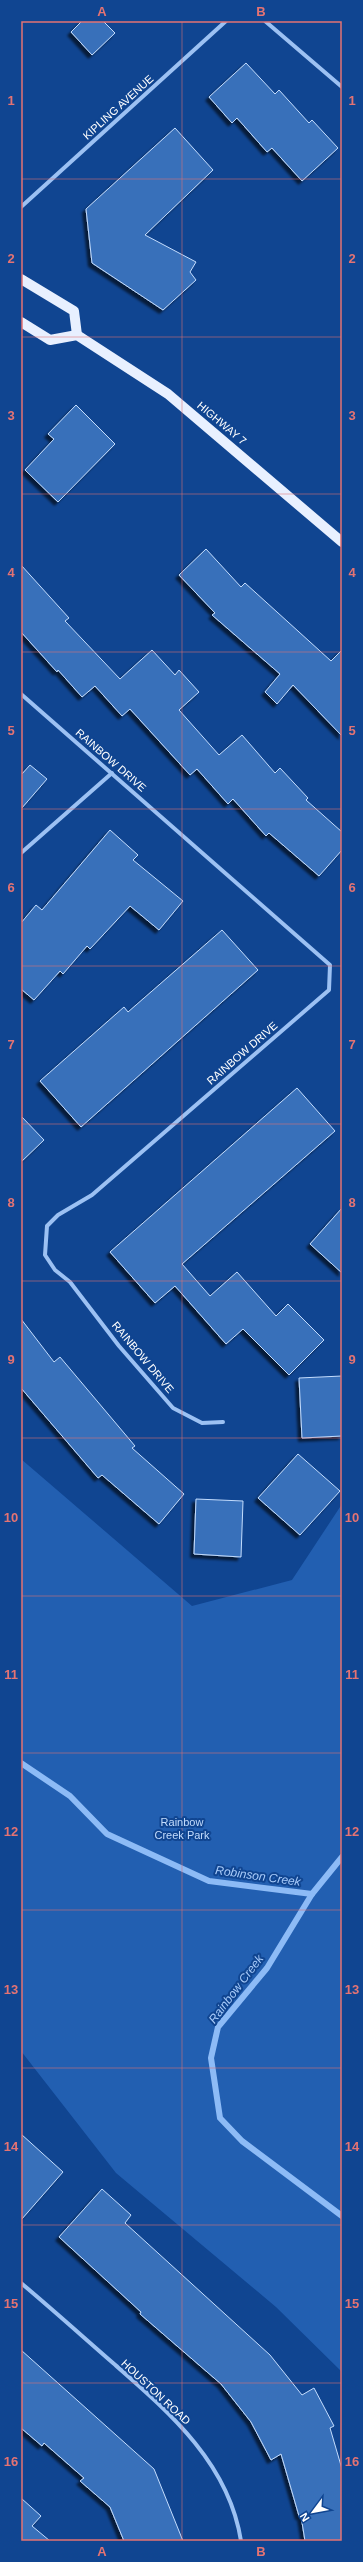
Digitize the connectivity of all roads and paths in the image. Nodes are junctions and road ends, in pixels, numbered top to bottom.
1 (226, 21) edge
2 (265, 21) edge
3 (342, 87) edge
4 (21, 207) edge
5 (21, 279) edge
6 (21, 322) edge
7 (77, 335) junction
8 (342, 542) edge
9 (21, 694) edge
10 (112, 773) junction
11 (21, 853) edge
12 (222, 1422) dead end
13 (21, 2283) edge
14 (241, 2541) edge

1 - 4 street, KIPLING AVENUE
2 - 3 street
5 - 7 main road
6 - 7 main road
7 - 8 main road, HIGHWAY 7
9 - 10 street, RAINBOW DRIVE
10 - 11 street
10 - 12 street, RAINBOW DRIVE
13 - 14 street, HOUSTON ROAD

